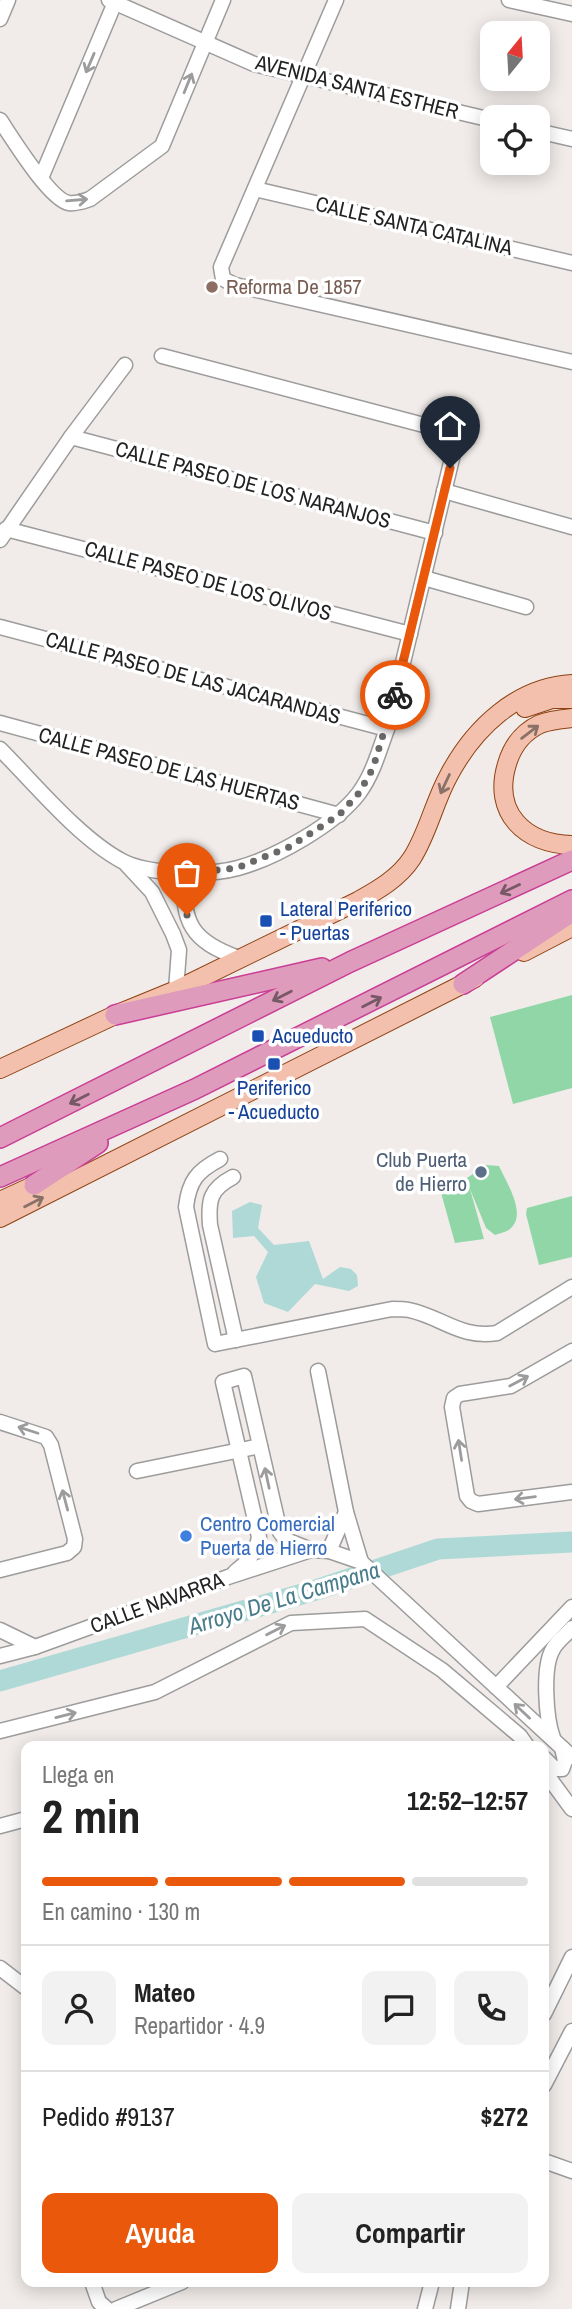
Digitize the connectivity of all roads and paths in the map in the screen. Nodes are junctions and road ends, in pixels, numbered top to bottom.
1 (8, 0) edge
2 (223, 0) edge
3 (337, 0) edge
4 (509, 0) edge
5 (113, 1) edge
6 (572, 15) edge
7 (0, 19) edge
8 (205, 42) junction
9 (304, 76) junction
10 (480, 117) edge
11 (0, 120) edge
12 (550, 134) edge
13 (572, 139) edge
14 (41, 178) junction
15 (256, 189) junction
16 (572, 263) edge
17 (162, 356) dead end
18 (572, 362) edge
19 (125, 365) dead end
20 (71, 437) junction
21 (444, 491) junction
22 (572, 527) edge
23 (435, 533) junction
24 (3, 534) edge
25 (424, 578) junction
26 (526, 607) dead end
27 (0, 627) edge
28 (410, 634) junction
29 (572, 684) edge
30 (572, 699) edge
31 (572, 718) edge
32 (0, 723) edge
33 (483, 728) junction
34 (387, 729) junction
35 (0, 749) edge
36 (339, 815) junction
37 (572, 845) edge
38 (572, 860) edge
39 (124, 862) junction
40 (156, 871) junction
41 (184, 873) junction
42 (152, 891) junction
43 (572, 900) edge
44 (572, 912) edge
45 (190, 924) junction
46 (572, 928) edge
47 (173, 934) junction
48 (239, 958) junction
49 (350, 962) junction
50 (463, 984) junction
51 (176, 990) junction
52 (115, 1015) junction
53 (0, 1069) edge
54 (195, 1089) junction
55 (240, 1097) junction
56 (0, 1138) edge
57 (220, 1159) dead end
58 (0, 1177) edge
59 (233, 1177) dead end
60 (34, 1185) junction
61 (0, 1201) edge
62 (0, 1218) edge
63 (572, 1287) edge
64 (236, 1340) junction
65 (572, 1351) edge
66 (318, 1371) dead end
67 (0, 1422) edge
68 (260, 1446) junction
69 (238, 1450) junction
70 (137, 1471) dead end
71 (572, 1492) edge
72 (346, 1512) junction
73 (311, 1550) junction
74 (329, 1551) junction
75 (368, 1568) junction
76 (0, 1570) edge
77 (228, 1577) junction
78 (572, 1607) edge
79 (572, 1628) edge
80 (0, 1630) edge
81 (35, 1647) junction
82 (0, 1656) edge
83 (442, 1670) junction
84 (479, 1671) junction
85 (496, 1687) junction
86 (0, 1731) edge
87 (523, 1741) edge
88 (563, 1749) edge
89 (549, 1763) edge
90 (549, 1778) edge
91 (572, 1809) edge
92 (21, 1820) edge
93 (0, 1826) edge
94 (571, 1960) edge
95 (0, 1968) edge
96 (21, 1984) edge
97 (549, 2004) edge
98 (572, 2031) edge
99 (558, 2058) junction
100 (549, 2064) edge
101 (549, 2075) edge
102 (549, 2163) edge
103 (572, 2171) edge
104 (94, 2287) edge
105 (170, 2287) edge
106 (431, 2287) edge
107 (461, 2287) edge
108 (107, 2309) edge
109 (116, 2309) edge
110 (425, 2309) edge
111 (458, 2309) edge

1 - 7 street
2 - 8 street
3 - 9 street
4 - 6 street
5 - 8 street, AVENIDA SANTA ESTHER
5 -> 14 street
8 - 9 street, AVENIDA SANTA ESTHER
14 -> 8 street
9 - 10 street, AVENIDA SANTA ESTHER
9 - 15 street
11 - 14 street
12 - 13 street
15 - 16 street, CALLE SANTA CATALINA
15 - 18 street
17 - 21 street
19 - 20 street
20 - 23 street, CALLE PASEO DE LOS NARANJOS
20 - 24 street
21 - 22 street
21 - 23 street
23 - 25 street
24 - 28 street, CALLE PASEO DE LOS OLIVOS
25 - 26 street
25 - 28 street
27 - 34 street, CALLE PASEO DE LAS JACARANDAS
28 - 34 street
29 - 33 main road
30 - 33 main road
37 -> 31 main road
32 - 36 street, CALLE PASEO DE LAS HUERTAS
33 -> 48 main road
34 - 36 street
35 - 39 street
36 - 41 street
38 -> 49 highway
39 - 40 street
39 - 42 street
40 - 41 street
40 - 42 street
41 - 45 street
42 - 47 street
54 -> 43 highway
44 - 50 highway
45 - 47 street
45 - 48 street
46 - 50 main road
47 - 51 street
48 - 51 main road
49 - 52 highway
49 -> 56 highway
50 - 55 main road
51 - 52 main road
52 - 53 main road
54 - 58 highway
54 - 60 highway
55 - 60 main road
62 -> 55 main road
57 - 64 street
59 - 64 street
60 - 61 main road
63 - 64 street
71 -> 65 street
66 - 72 street
76 -> 67 street
68 - 69 street
68 - 69 street
73 -> 68 street
69 - 70 street
69 - 77 street
72 - 74 street
72 - 75 street
73 - 74 street, CALLE NAVARRA
73 - 77 street, CALLE NAVARRA
74 - 75 street, CALLE NAVARRA
75 - 84 street, CALLE NAVARRA
77 - 81 street, CALLE NAVARRA
78 - 85 street
79 - 88 street
80 - 81 street
81 - 82 street, CALLE NAVARRA
83 - 84 street
86 -> 83 street
83 - 87 street
84 - 85 street, CALLE NAVARRA
88 -> 85 street, CALLE NAVARRA
88 - 89 street
90 - 91 street
92 - 93 street
94 - 97 street
95 - 96 street
98 - 99 street
99 - 100 street
99 - 101 street
102 - 103 street
104 - 108 street
105 - 109 street
106 - 110 street
107 - 111 street

